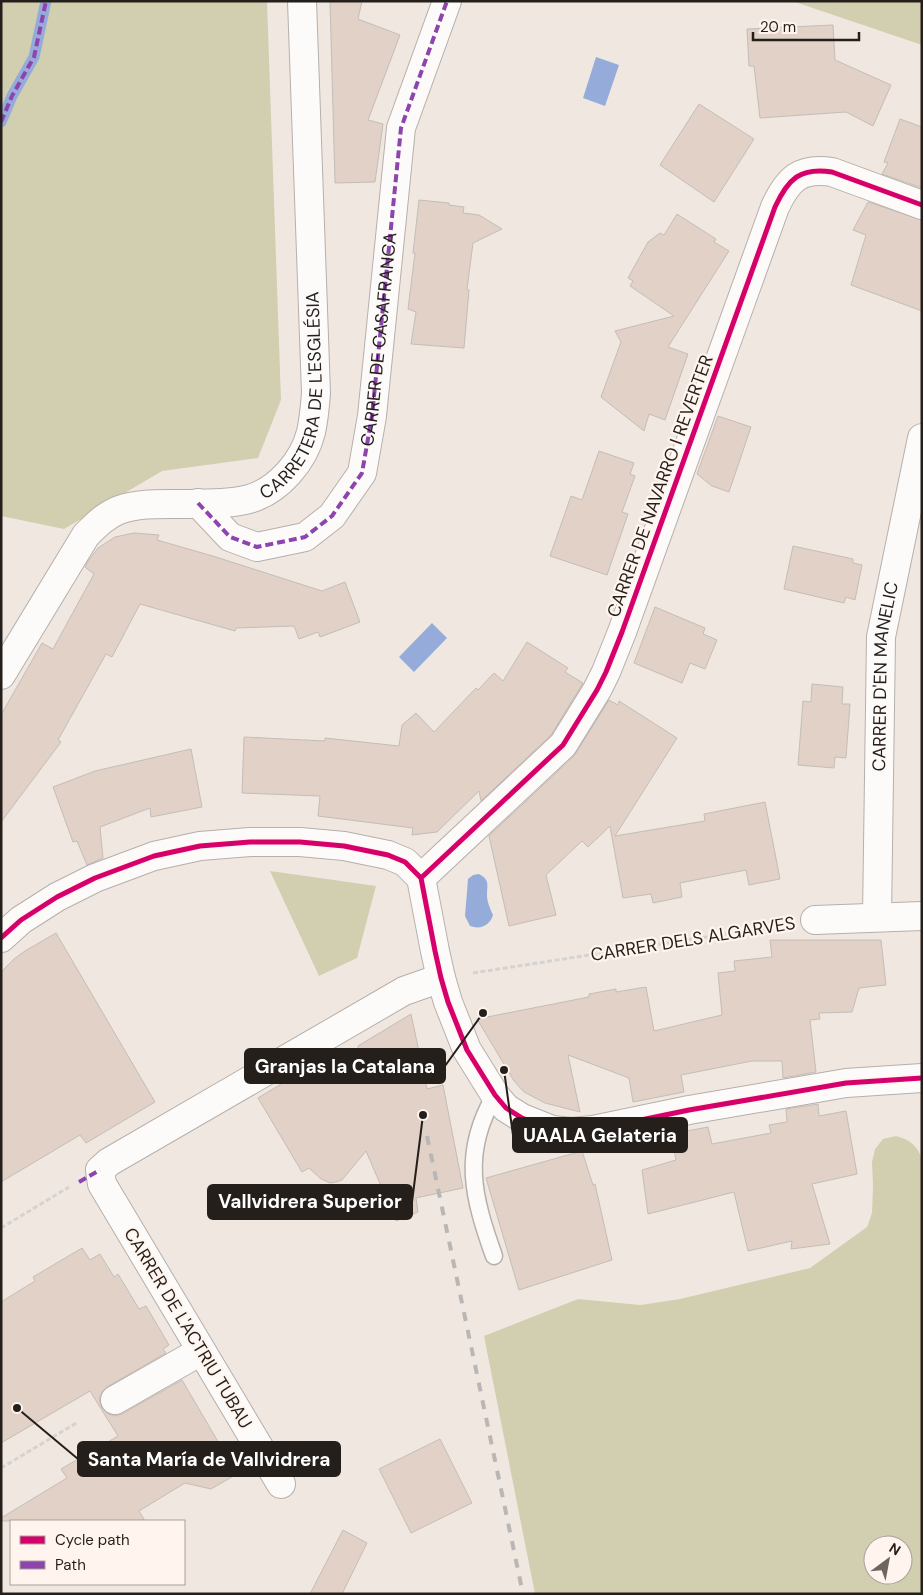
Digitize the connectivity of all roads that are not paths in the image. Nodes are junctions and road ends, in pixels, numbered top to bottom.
1 (302, 1) edge
2 (447, 1) edge
3 (922, 205) edge
4 (922, 438) edge
5 (198, 504) junction
6 (1, 676) edge
7 (421, 878) junction
8 (922, 916) edge
9 (877, 918) junction
10 (815, 920) road end
11 (1, 938) edge
12 (453, 976) junction
13 (922, 1078) edge
14 (495, 1095) junction
15 (494, 1256) dead end
16 (201, 1350) junction
17 (114, 1400) dead end
18 (281, 1484) dead end

1 - 5 street, CARRETERA DE L'ESGLÉSIA
2 - 5 street, CARRER DE CASAFRANCA
3 - 7 street, CARRER DE NAVARRO I REVERTER
4 - 9 street, CARRER D'EN MANELIC
5 - 6 street, CARRETERA DE L'ESGLÉSIA
7 - 11 street
7 - 12 street
8 - 9 street, CARRER DELS ALGARVES
9 - 10 street, CARRER DELS ALGARVES
12 - 14 street
12 - 16 street, CARRER DE L'ACTRIU TUBAU
13 - 14 street
14 - 15 lane
16 - 17 street
16 - 18 street, CARRER DE L'ACTRIU TUBAU

